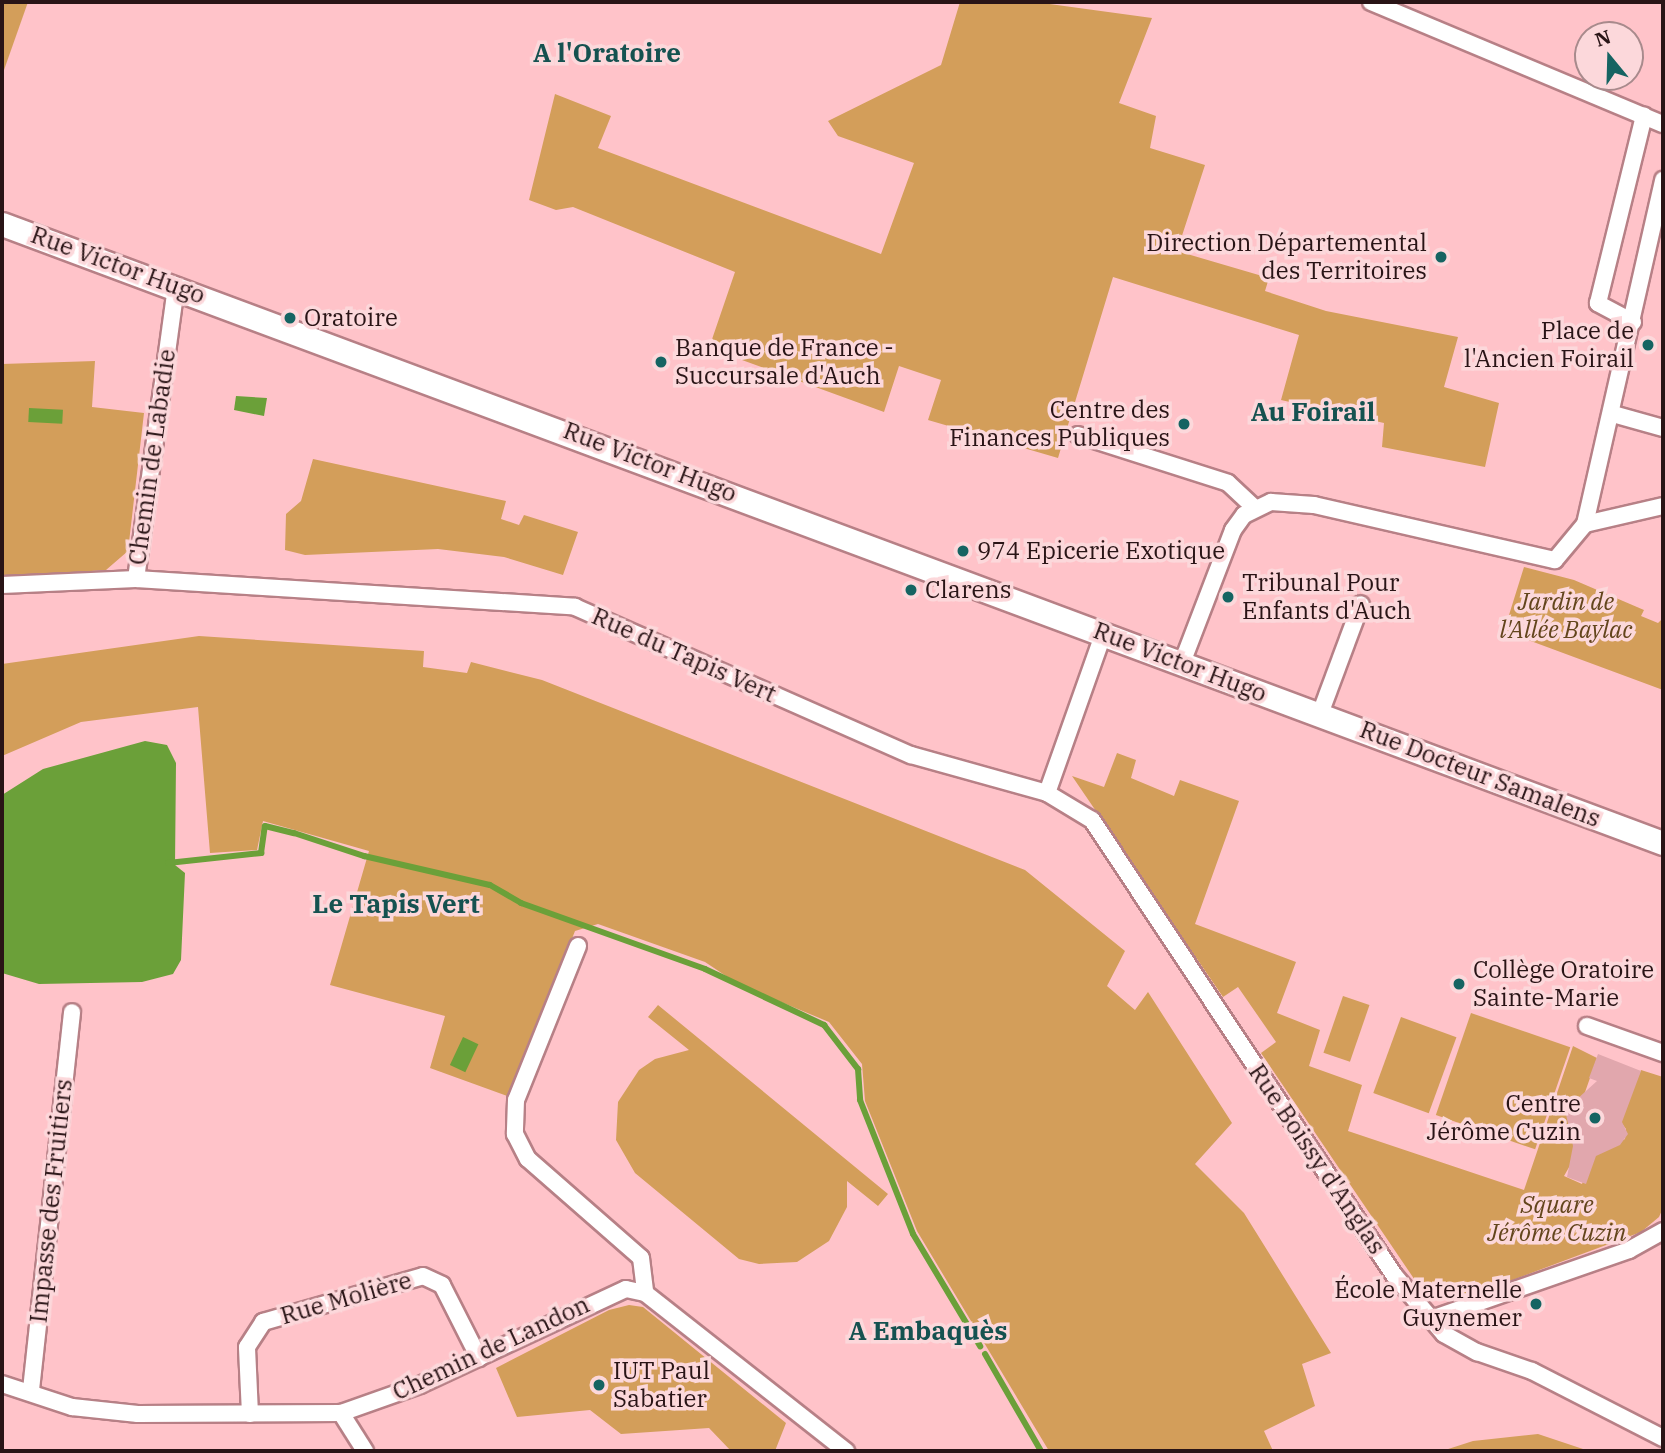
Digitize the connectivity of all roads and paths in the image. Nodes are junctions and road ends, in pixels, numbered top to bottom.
1 (1371, 2) edge
2 (1637, 113) junction
3 (1663, 124) edge
4 (1663, 180) edge
5 (2, 224) edge
6 (176, 286) junction
7 (1633, 322) junction
8 (1613, 414) junction
9 (1663, 428) edge
10 (1078, 435) dead end
11 (1663, 506) edge
12 (1255, 508) junction
13 (1585, 524) junction
14 (136, 579) junction
15 (2, 585) edge
16 (1361, 604) dead end
17 (1104, 632) junction
18 (1182, 663) junction
19 (1296, 705) joint
20 (1320, 714) junction
21 (1046, 793) junction
22 (1663, 844) edge
23 (578, 946) dead end
24 (72, 1012) dead end
25 (1587, 1026) dead end
26 (1663, 1053) edge
27 (1663, 1231) edge
28 (645, 1293) junction
29 (1431, 1318) junction
30 (479, 1358) junction
31 (2, 1384) edge
32 (30, 1390) junction
33 (341, 1413) junction
34 (250, 1414) junction
35 (1663, 1438) edge
36 (365, 1451) edge
37 (846, 1451) edge

1 - 2 street
2 - 3 street
2 - 7 street
4 - 7 street
5 - 6 main road, Rue Victor Hugo
6 - 14 street, Chemin de Labadie
6 - 17 main road, Rue Victor Hugo
7 - 8 street
8 - 9 street
8 - 13 street
10 - 12 street
11 - 13 street
12 - 13 street
12 - 18 street
14 - 15 street, Chemin de Labadie
14 - 21 street, Rue du Tapis Vert
16 - 20 street
17 - 18 main road, Rue Victor Hugo
17 - 21 street
18 - 19 main road, Rue Victor Hugo
19 - 20 main road, Rue Docteur Samalens
20 - 22 main road, Rue Docteur Samalens
21 - 29 street, Rue Boissy d'Anglas
23 - 28 street
24 - 32 street, Impasse des Fruitiers
25 - 26 street
27 - 29 street
28 - 30 street, Chemin de Landon
28 - 37 street
29 - 35 street, Rue Boissy d'Anglas
30 - 33 street, Chemin de Landon
30 - 34 street, Rue Molière
31 - 32 street, Chemin de Landon
32 - 34 street, Chemin de Landon
33 - 34 street, Chemin de Landon
33 - 36 street

